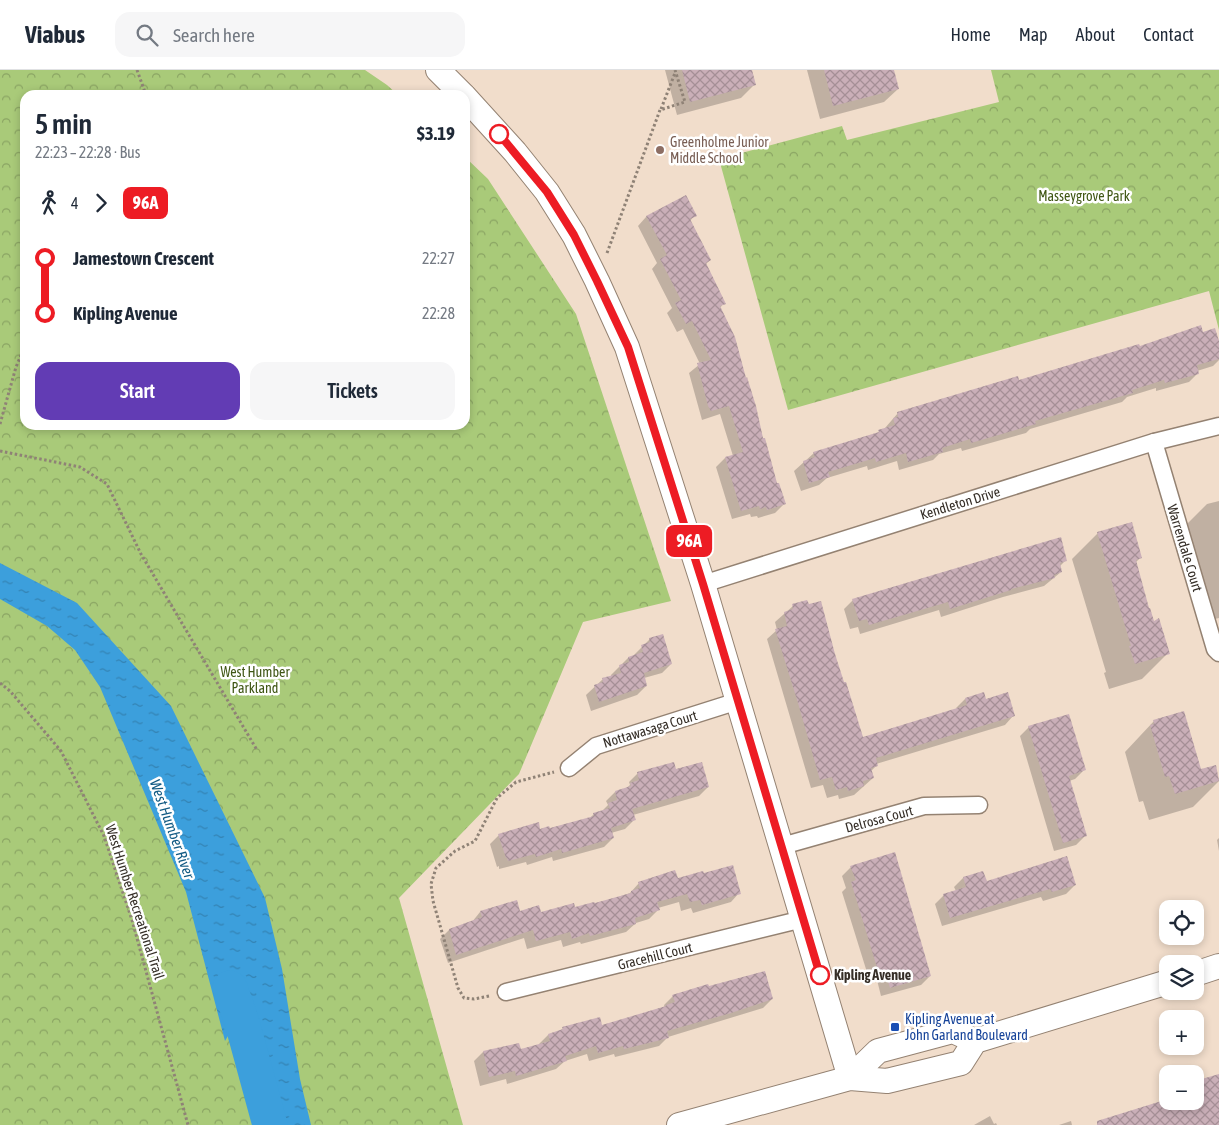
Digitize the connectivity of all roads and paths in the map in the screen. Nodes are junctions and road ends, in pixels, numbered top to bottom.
1 (137, 70) edge
2 (438, 70) edge
3 (676, 71) edge
4 (144, 90) edge
5 (458, 90) edge
6 (470, 102) edge
7 (660, 110) junction
8 (597, 281) junction
9 (20, 358) edge
10 (0, 424) edge
11 (1219, 426) edge
12 (1154, 442) junction
13 (0, 451) edge
14 (703, 584) junction
15 (1219, 653) edge
16 (0, 683) edge
17 (738, 701) junction
18 (257, 750) dead end
19 (569, 768) joint
20 (979, 805) dead end
21 (782, 846) junction
22 (803, 920) junction
23 (1219, 966) edge
24 (1204, 971) edge
25 (1159, 985) edge
26 (506, 992) joint
27 (975, 1041) junction
28 (850, 1078) junction
29 (188, 1125) edge
30 (679, 1125) edge

1 - 4 path
2 - 5 street
3 - 7 path
3 - 7 path
6 - 8 street
7 - 8 path
8 - 14 street
9 - 10 path
11 - 12 street, Kendleton Drive
12 - 14 street, Kendleton Drive
12 - 15 street, Warrendale Court
13 - 18 path
14 - 17 street
16 - 29 path, West Humber Recreational Trail
17 - 19 street, Nottawasaga Court
17 - 21 street
19 - 26 path
20 - 21 street, Delrosa Court
21 - 22 street
22 - 26 street, Gracehill Court
22 - 28 street
23 - 24 street
25 - 27 street
27 - 28 street
27 - 28 street
28 - 30 street

